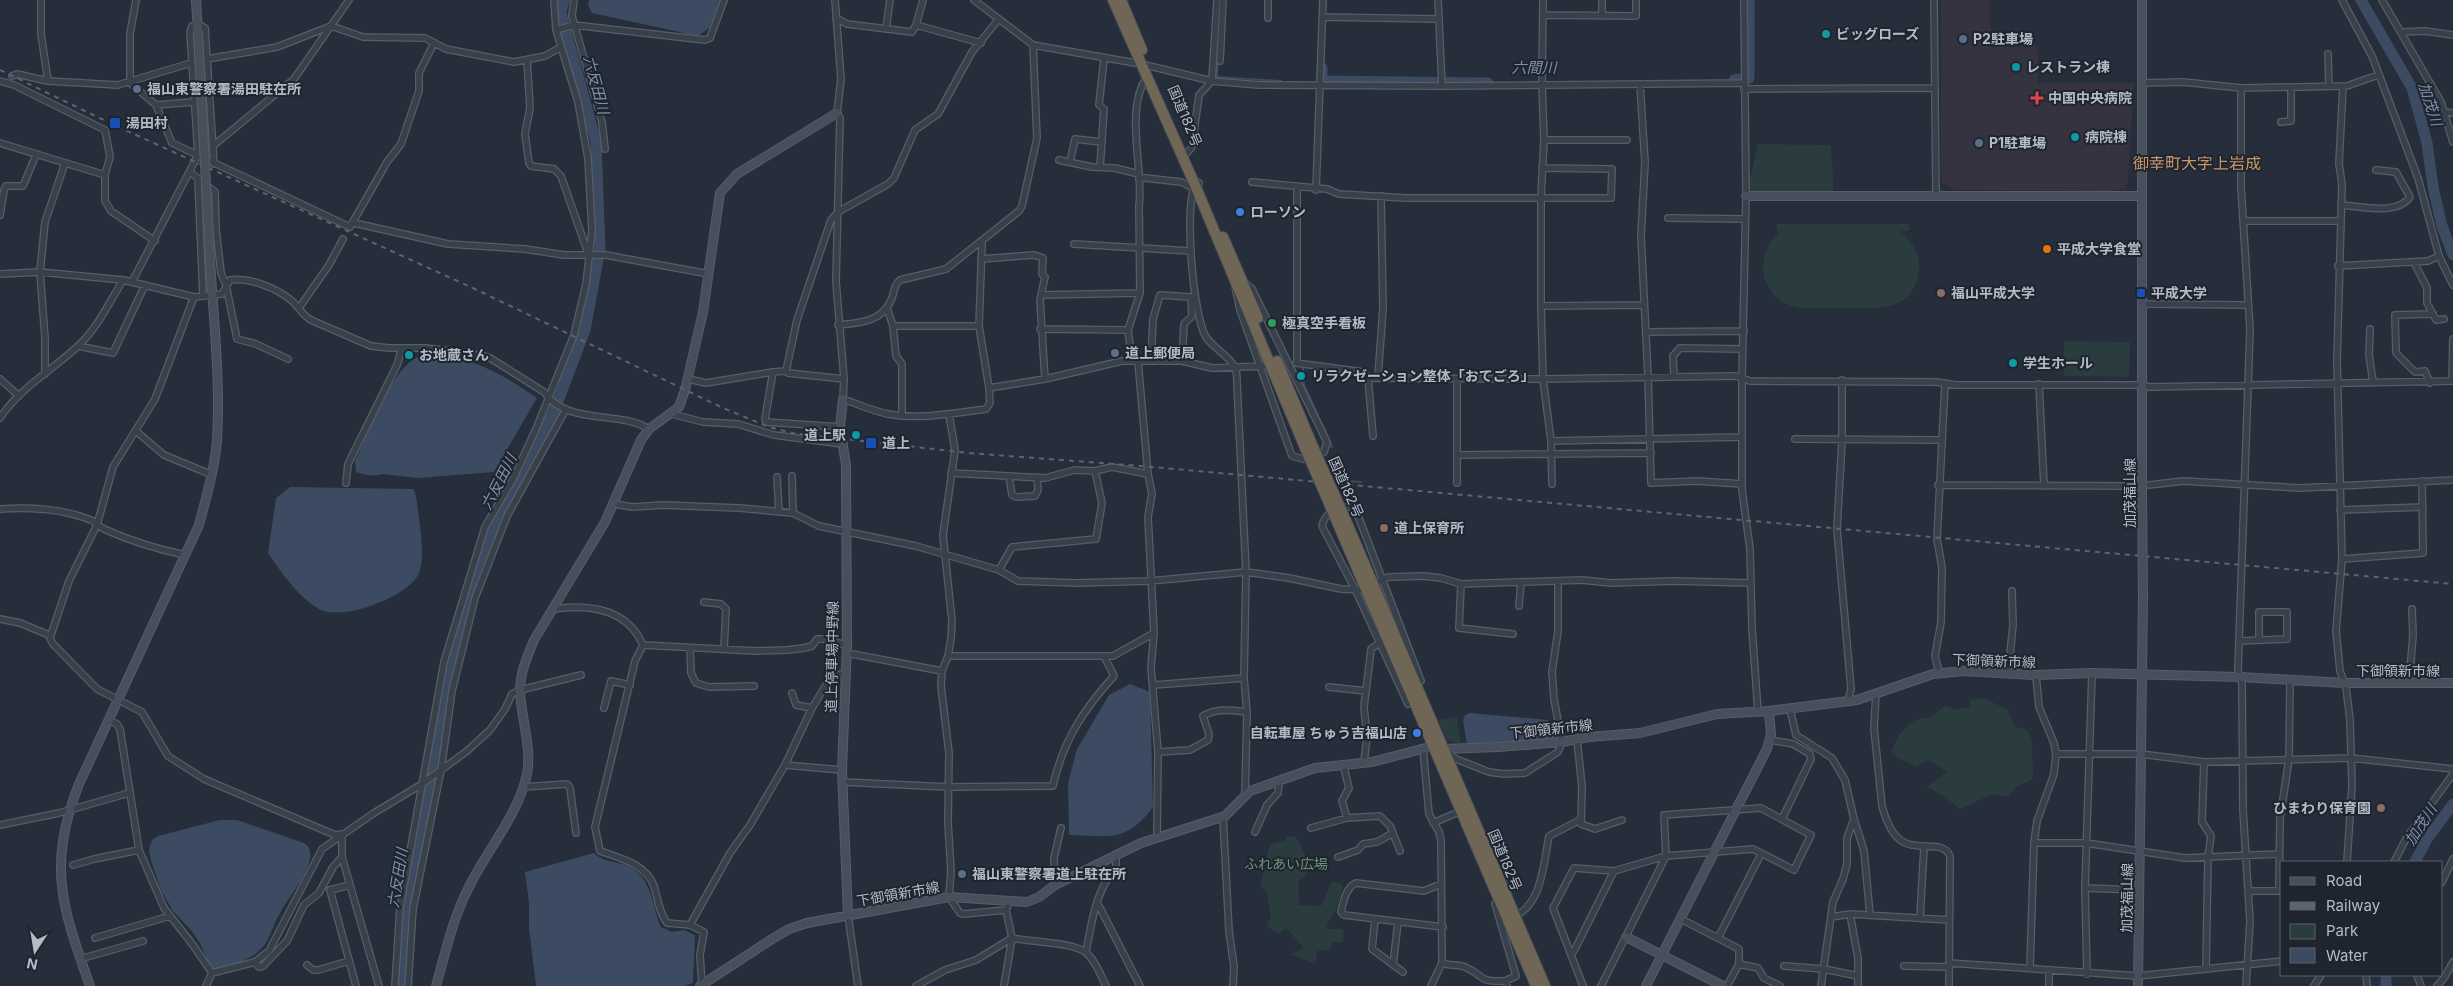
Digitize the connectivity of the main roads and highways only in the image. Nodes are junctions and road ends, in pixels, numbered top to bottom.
1 (196, 0) edge
2 (1113, 0) edge
3 (1121, 0) edge
4 (2142, 0) edge
5 (1146, 70) junction
6 (837, 113) road end
7 (1196, 185) junction
8 (1746, 196) road end
9 (2141, 196) junction
10 (843, 399) road end
11 (2143, 674) junction
12 (1421, 681) road end
13 (2453, 684) edge
14 (1408, 704) road end
15 (1422, 710) junction
16 (1769, 711) junction
17 (1433, 748) junction
18 (1502, 897) junction
19 (848, 915) junction
20 (1626, 937) road end
21 (1662, 955) junction
22 (90, 986) edge
23 (436, 986) edge
24 (701, 986) edge
25 (1536, 986) edge
26 (1545, 986) edge
27 (1646, 986) edge
28 (1723, 986) edge
29 (2138, 986) edge

1 - 22 main road, bridge
2 - 5 highway, 国道182号
3 - 5 highway, 国道182号
4 - 9 main road, 加茂福山線
5 - 7 highway, 国道182号
5 - 7 highway, 国道182号
6 - 23 main road
7 - 15 highway, 国道182号, bridge
8 - 9 main road
9 - 11 main road, 加茂福山線, bridge
10 - 19 main road, 道上停車場中野線
11 - 13 main road, 下御領新市線
11 - 16 main road, 下御領新市線
11 - 29 main road, 加茂福山線
12 - 15 highway
14 - 15 highway
15 - 17 highway, 国道182号
16 - 17 main road, 下御領新市線
16 - 21 main road
17 - 18 highway, 国道182号
17 - 18 highway, 国道182号
17 - 19 main road, 下御領新市線
18 - 25 highway, 国道182号
18 - 26 highway, 国道182号
19 - 24 main road, 下御領新市線
20 - 21 main road
21 - 27 main road
21 - 28 main road

